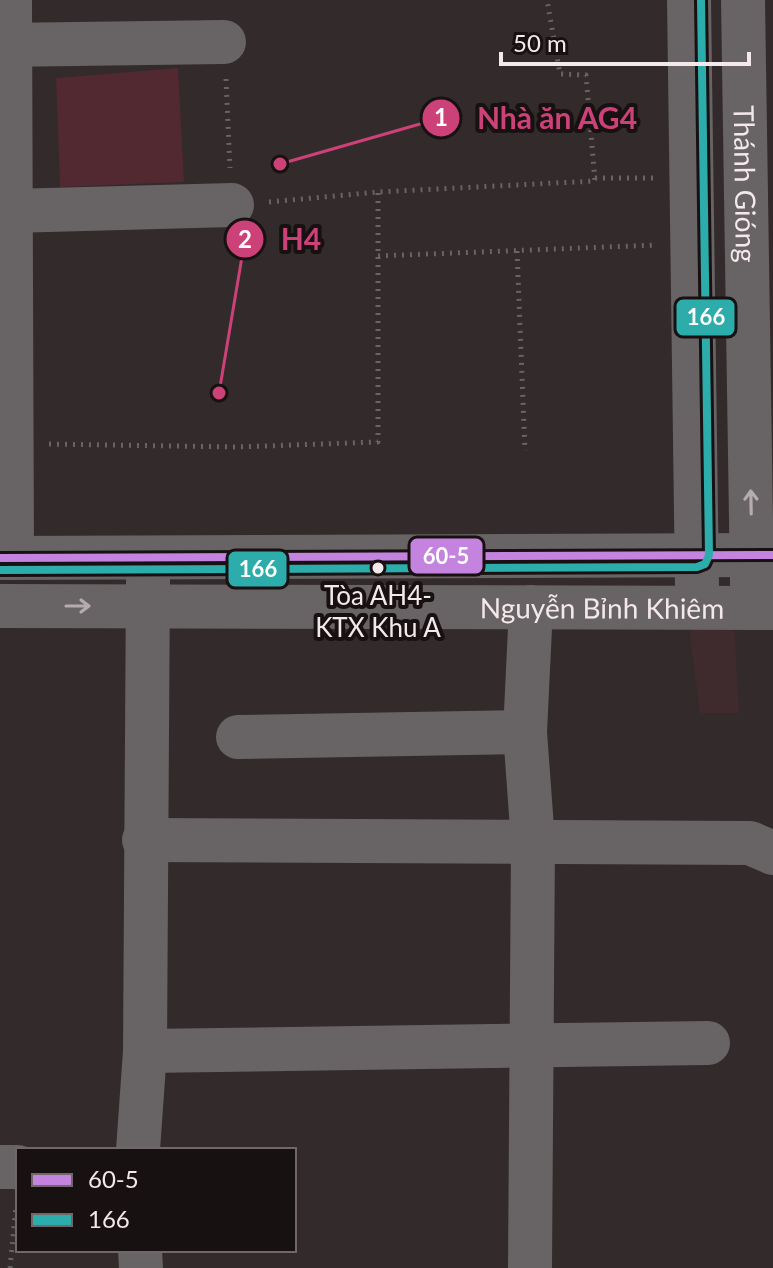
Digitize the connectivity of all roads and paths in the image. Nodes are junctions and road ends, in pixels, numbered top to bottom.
1 (10, 0) edge
2 (547, 0) edge
3 (689, 0) edge
4 (743, 0) edge
5 (224, 42) joint
6 (5, 45) edge
7 (595, 178) junction
8 (692, 178) junction
9 (378, 192) junction
10 (232, 205) junction
11 (7, 229) edge
12 (693, 243) junction
13 (517, 251) junction
14 (378, 256) junction
15 (6, 379) edge
16 (11, 444) junction
17 (525, 451) dead end
18 (697, 555) junction
19 (762, 555) edge
20 (148, 557) junction
21 (6, 558) edge
22 (0, 606) edge
23 (148, 606) junction
24 (531, 607) junction
25 (698, 607) junction
26 (762, 608) edge
27 (525, 732) junction
28 (238, 737) dead end
29 (144, 840) junction
30 (533, 842) junction
31 (773, 853) edge
32 (708, 1043) dead end
33 (532, 1046) junction
34 (145, 1051) junction
35 (138, 1148) edge
36 (12, 1176) edge
37 (10, 1268) edge
38 (530, 1268) edge

1 - 6 street
2 - 7 path
3 - 8 street, Thánh Gióng
19 -> 4 street, Thánh Gióng
5 - 6 street
5 - 10 path
6 - 11 street
7 - 8 path
7 - 9 path
8 - 12 street, Thánh Gióng
9 - 10 path
9 - 14 path
10 - 11 street
11 - 15 street
12 - 13 path
12 - 18 street, Thánh Gióng
13 - 14 path
13 - 17 path
14 - 16 path
15 - 16 street
16 - 21 street
18 - 19 street, Nguyễn Bỉnh Khiêm
18 - 20 street, Nguyễn Bỉnh Khiêm
18 - 25 street, Thánh Gióng
19 - 26 street, Thánh Gióng
20 - 21 street, Nguyễn Bỉnh Khiêm
20 - 23 street
22 -> 23 street, Nguyễn Bỉnh Khiêm
23 - 24 street, Nguyễn Bỉnh Khiêm
23 - 29 street
24 - 25 street, Nguyễn Bỉnh Khiêm
24 - 27 street
25 - 26 street, Nguyễn Bỉnh Khiêm
27 - 28 street
27 - 30 street
29 - 30 street
29 - 34 street
30 - 31 street
30 - 33 street
32 - 33 street
33 - 34 street
33 - 38 street
34 - 35 street
36 - 37 path

